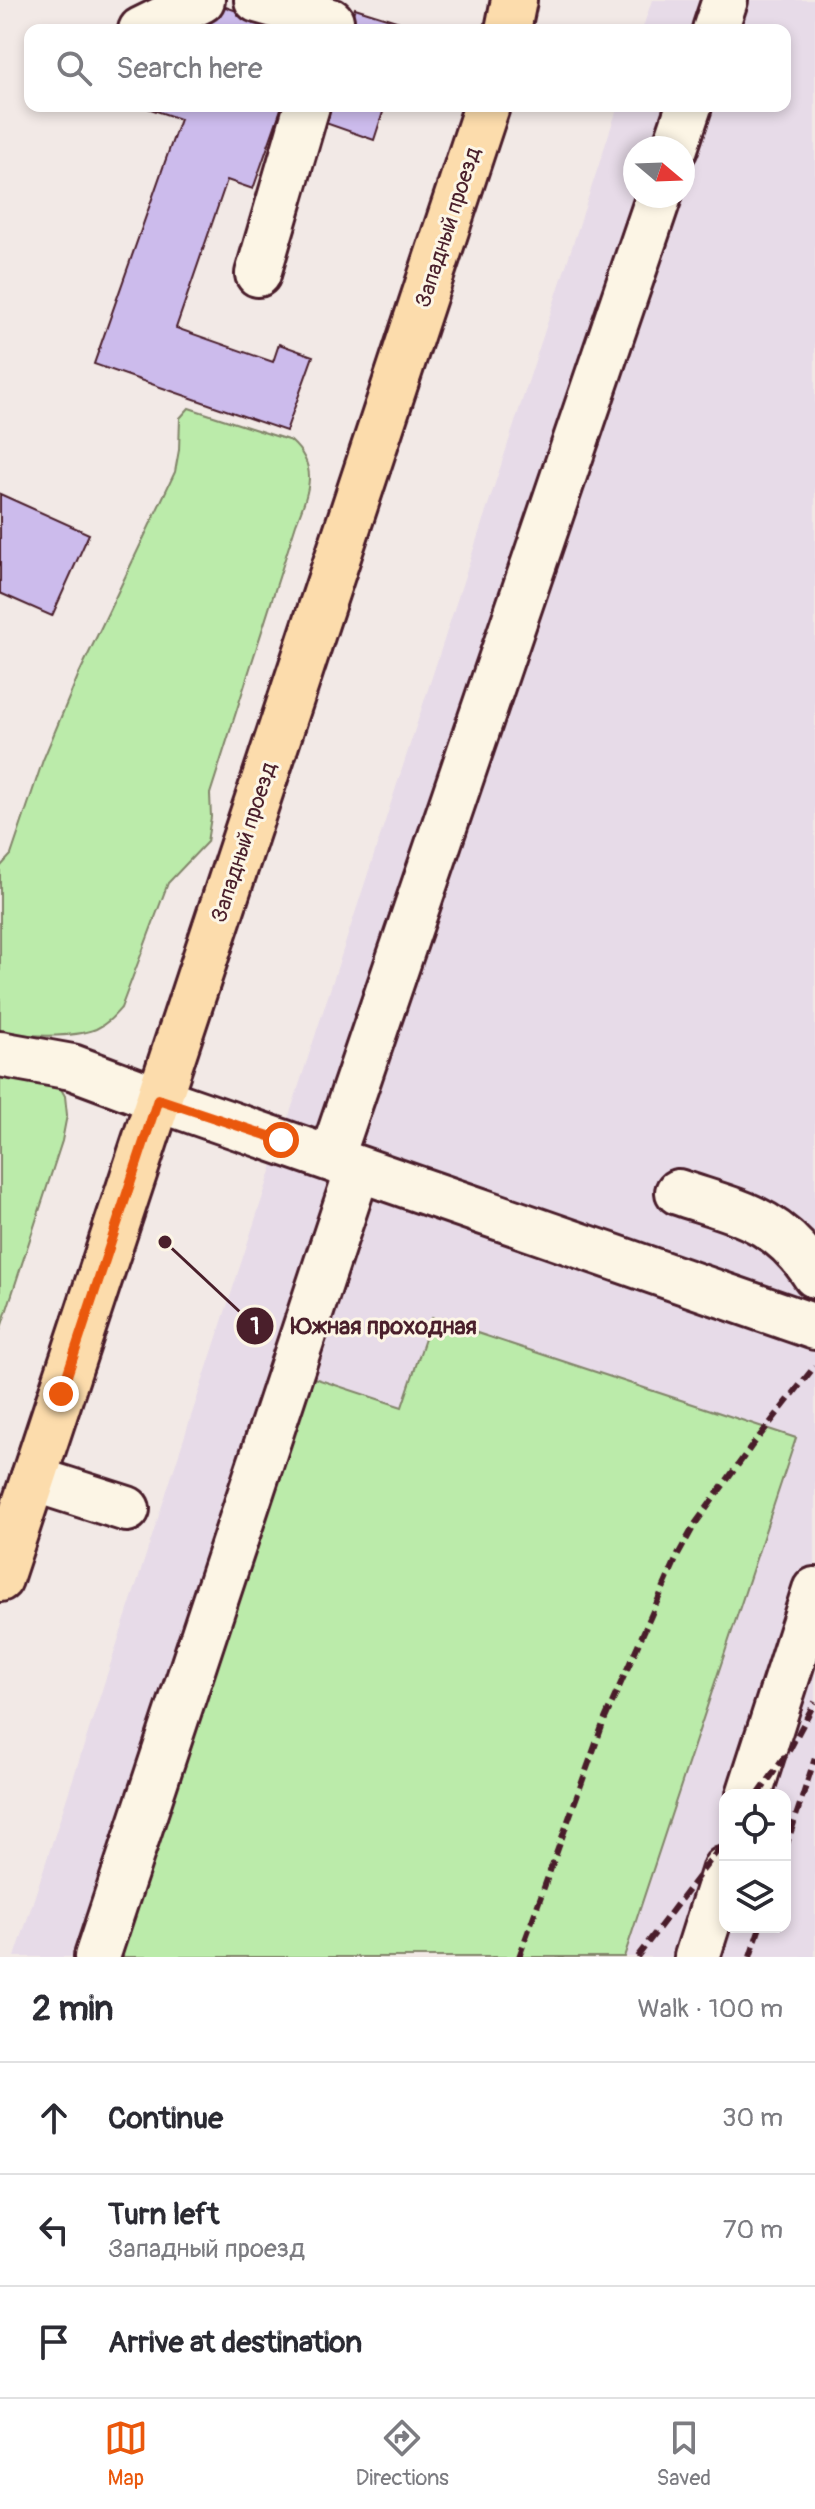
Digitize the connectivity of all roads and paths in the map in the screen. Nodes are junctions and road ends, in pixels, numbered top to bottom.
1 (202, 0) edge
2 (257, 0) edge
3 (514, 0) edge
4 (725, 0) edge
5 (153, 24) edge
6 (330, 24) edge
7 (509, 24) edge
8 (717, 24) edge
9 (305, 112) edge
10 (485, 112) edge
11 (687, 112) edge
12 (679, 136) edge
13 (655, 208) edge
14 (258, 274) dead end
15 (0, 1054) edge
16 (158, 1099) junction
17 (345, 1164) junction
18 (678, 1192) dead end
19 (815, 1275) edge
20 (815, 1327) edge
21 (33, 1479) junction
22 (127, 1509) dead end
23 (0, 1579) edge
24 (815, 1590) edge
25 (751, 1789) edge
26 (719, 1888) edge
27 (97, 1957) edge
28 (697, 1957) edge

1 - 5 lane
2 - 6 lane
3 - 7 main road
4 - 8 lane
9 - 14 lane
10 - 16 main road, Западный проезд
11 - 12 lane
13 - 17 lane
15 - 16 lane
16 - 17 lane
16 - 21 main road, Западный проезд
17 - 20 lane
17 - 27 lane
18 - 19 lane
21 - 22 lane
21 - 23 main road, Западный проезд
24 - 25 lane
26 - 28 lane

